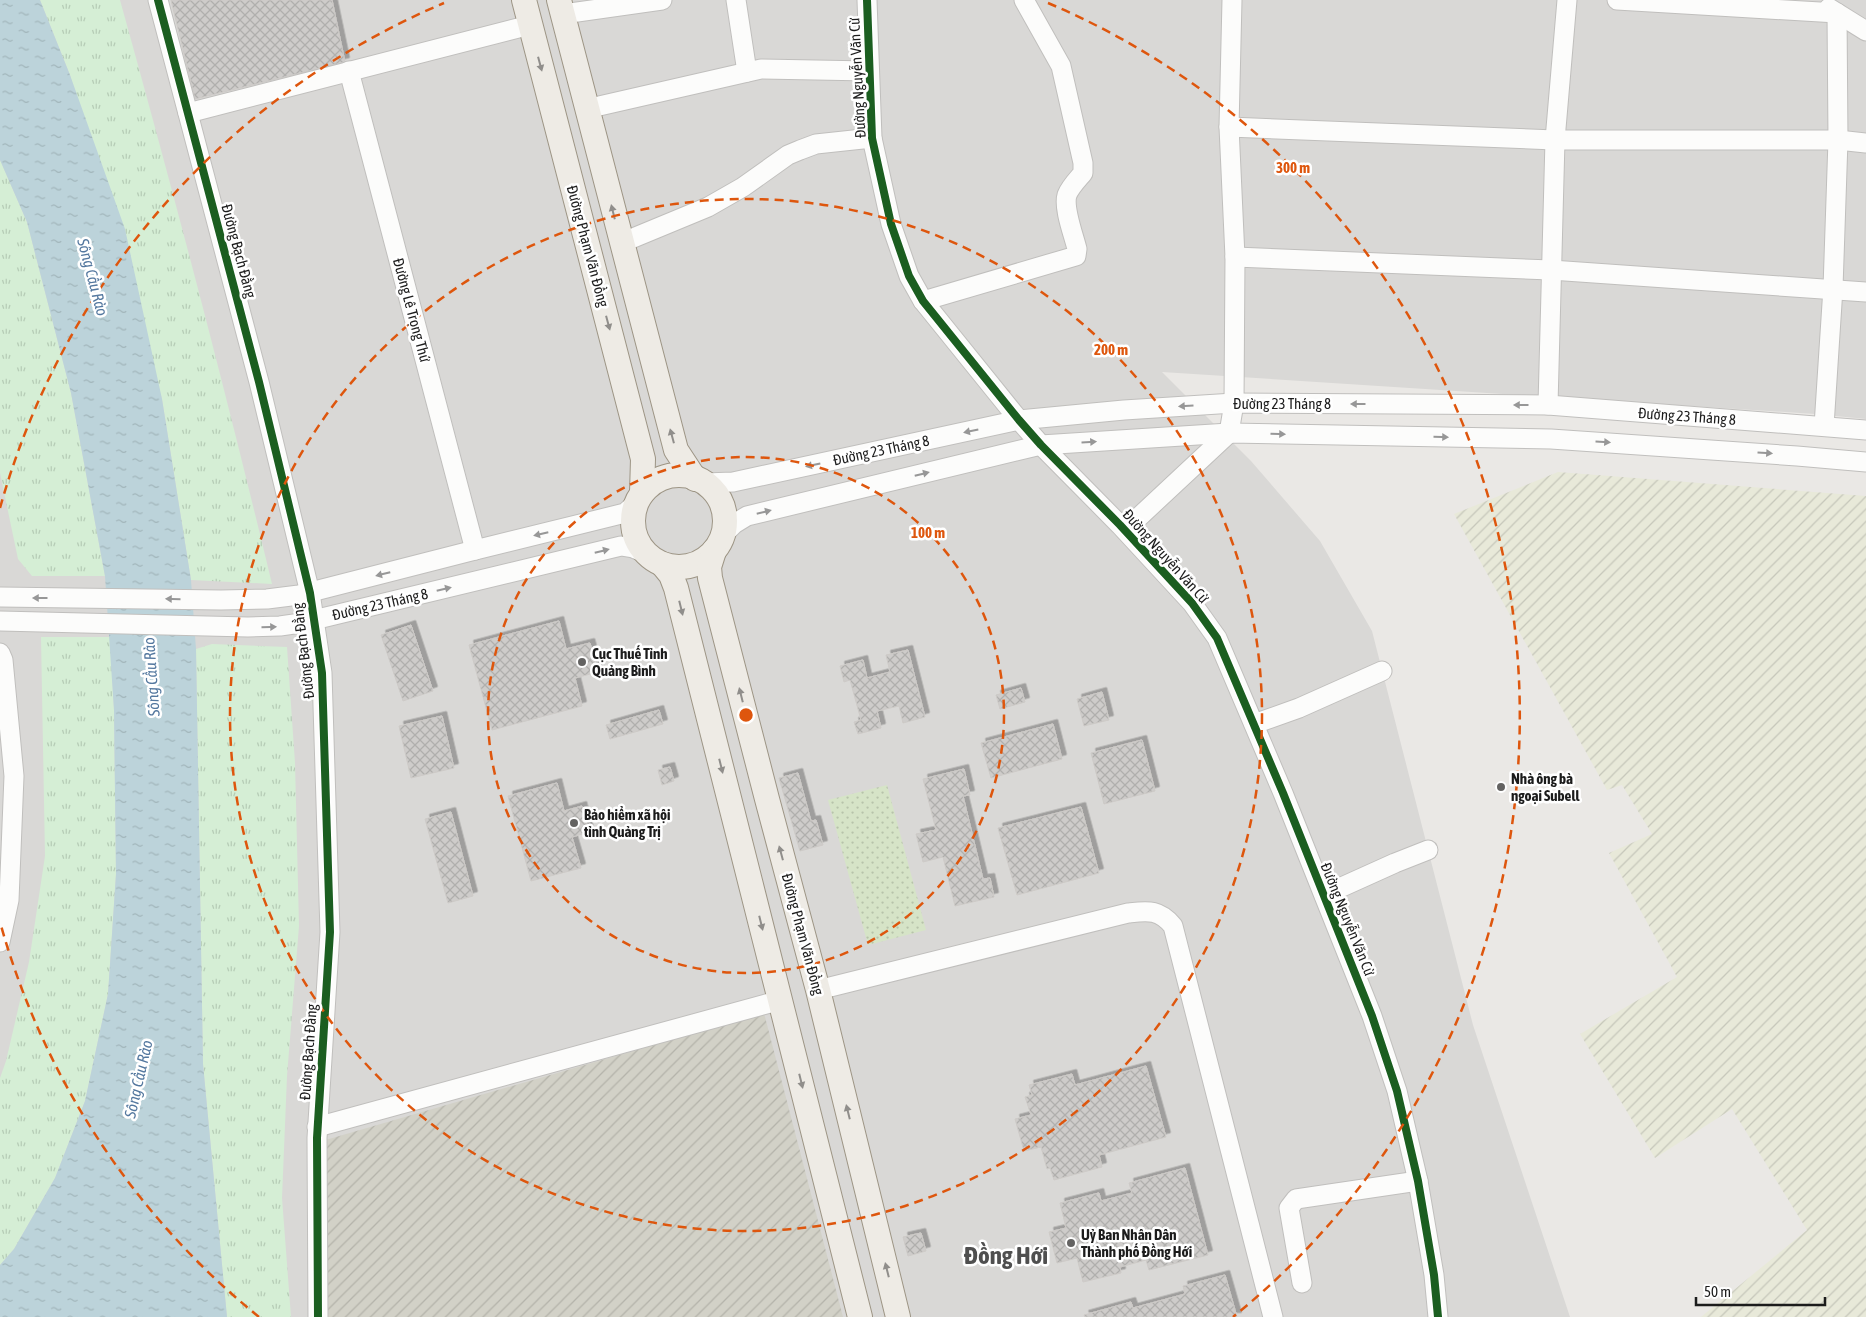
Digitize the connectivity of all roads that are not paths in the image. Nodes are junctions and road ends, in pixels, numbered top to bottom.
1 (158, 0) edge
2 (524, 0) edge
3 (662, 0) edge
4 (736, 0) edge
5 (867, 0) edge
6 (1024, 0) edge
7 (1232, 0) edge
8 (1567, 0) edge
9 (1616, 0) edge
10 (1816, 0) edge
11 (561, 7) edge
12 (1837, 13) junction
13 (530, 25) junction
14 (1866, 30) edge
15 (349, 71) junction
16 (869, 71) junction
17 (747, 72) junction
18 (586, 109) junction
19 (188, 113) junction
20 (1230, 127) junction
21 (872, 138) junction
22 (1555, 140) junction
23 (1838, 140) junction
24 (1866, 143) edge
25 (621, 243) junction
26 (1235, 257) junction
27 (1551, 270) junction
28 (1833, 288) junction
29 (1866, 292) edge
30 (923, 301) junction
31 (1234, 403) junction
32 (1548, 405) junction
33 (1019, 420) junction
34 (1824, 426) junction
35 (1866, 430) edge
36 (1229, 433) junction
37 (1040, 445) junction
38 (1866, 462) edge
39 (700, 481) junction
40 (639, 498) junction
41 (1124, 530) junction
42 (718, 543) junction
43 (475, 550) junction
44 (654, 559) junction
45 (310, 592) junction
46 (0, 597) edge
47 (314, 620) junction
48 (0, 621) edge
49 (0, 653) edge
50 (1382, 670) dead end
51 (1254, 724) junction
52 (1428, 850) dead end
53 (1324, 895) junction
54 (0, 942) edge
55 (818, 990) junction
56 (781, 1000) junction
57 (317, 1127) junction
58 (1418, 1181) junction
59 (1302, 1283) dead end
60 (318, 1317) edge
61 (860, 1317) edge
62 (898, 1317) edge
63 (1273, 1317) edge
64 (1438, 1317) edge

1 - 19 street, Đường Bạch Đằng
2 - 13 main road, Đường Phạm Văn Đồng
3 - 11 street
4 - 17 street
5 - 16 street, Đường Nguyễn Văn Cừ
6 - 30 street
7 - 20 street
8 - 22 street
9 - 12 street
10 - 12 street
11 - 18 main road
12 - 14 street
12 - 23 street
13 - 15 street
13 -> 40 main road, Đường Phạm Văn Đồng
15 - 19 street
15 - 43 street, Đường Lê Trọng Thứ
16 - 17 street
16 - 21 street, Đường Nguyễn Văn Cừ
17 - 18 street
25 -> 18 main road
19 - 45 street, Đường Bạch Đằng
20 - 22 street
20 - 26 street
21 - 25 street
21 - 30 street, Đường Nguyễn Văn Cừ
22 - 23 street
22 - 27 street
23 - 24 street
23 - 28 street
39 -> 25 main road
26 - 27 street
26 - 31 street
27 - 28 street
27 - 32 street
28 - 29 street
28 - 34 street
30 - 33 street, Đường Nguyễn Văn Cừ
32 -> 31 street, Đường 23 Tháng 8
31 -> 33 street, Đường 23 Tháng 8
31 - 36 street
32 - 34 street, Đường 23 Tháng 8
33 - 37 street, Đường Nguyễn Văn Cừ
33 -> 39 street, Đường 23 Tháng 8
34 - 35 street, Đường 23 Tháng 8
37 -> 36 street, Đường 23 Tháng 8
36 -> 38 street, Đường 23 Tháng 8
36 - 41 street
37 - 41 street, Đường Nguyễn Văn Cừ
42 -> 37 street, Đường 23 Tháng 8
39 - 40 main road
39 - 42 main road
40 -> 43 street, Đường 23 Tháng 8
40 - 44 main road
41 - 51 street, Đường Nguyễn Văn Cừ
42 - 44 main road
55 -> 42 main road, Đường Phạm Văn Đồng
43 -> 45 street, Đường 23 Tháng 8
47 -> 44 street, Đường 23 Tháng 8
44 -> 56 main road
45 -> 46 street, Đường 23 Tháng 8
45 - 47 street, Đường Bạch Đằng
48 -> 47 street, Đường 23 Tháng 8
47 - 57 street, Đường Bạch Đằng
49 - 54 street
50 - 51 street
51 - 53 street, Đường Nguyễn Văn Cừ
52 - 53 street
53 - 58 street, Đường Nguyễn Văn Cừ
55 - 56 main road
62 -> 55 main road, Đường Phạm Văn Đồng
55 - 63 street
56 - 57 street
56 -> 61 main road
57 - 60 street, Đường Bạch Đằng
58 - 59 street
58 - 64 street, Đường Nguyễn Văn Cừ

